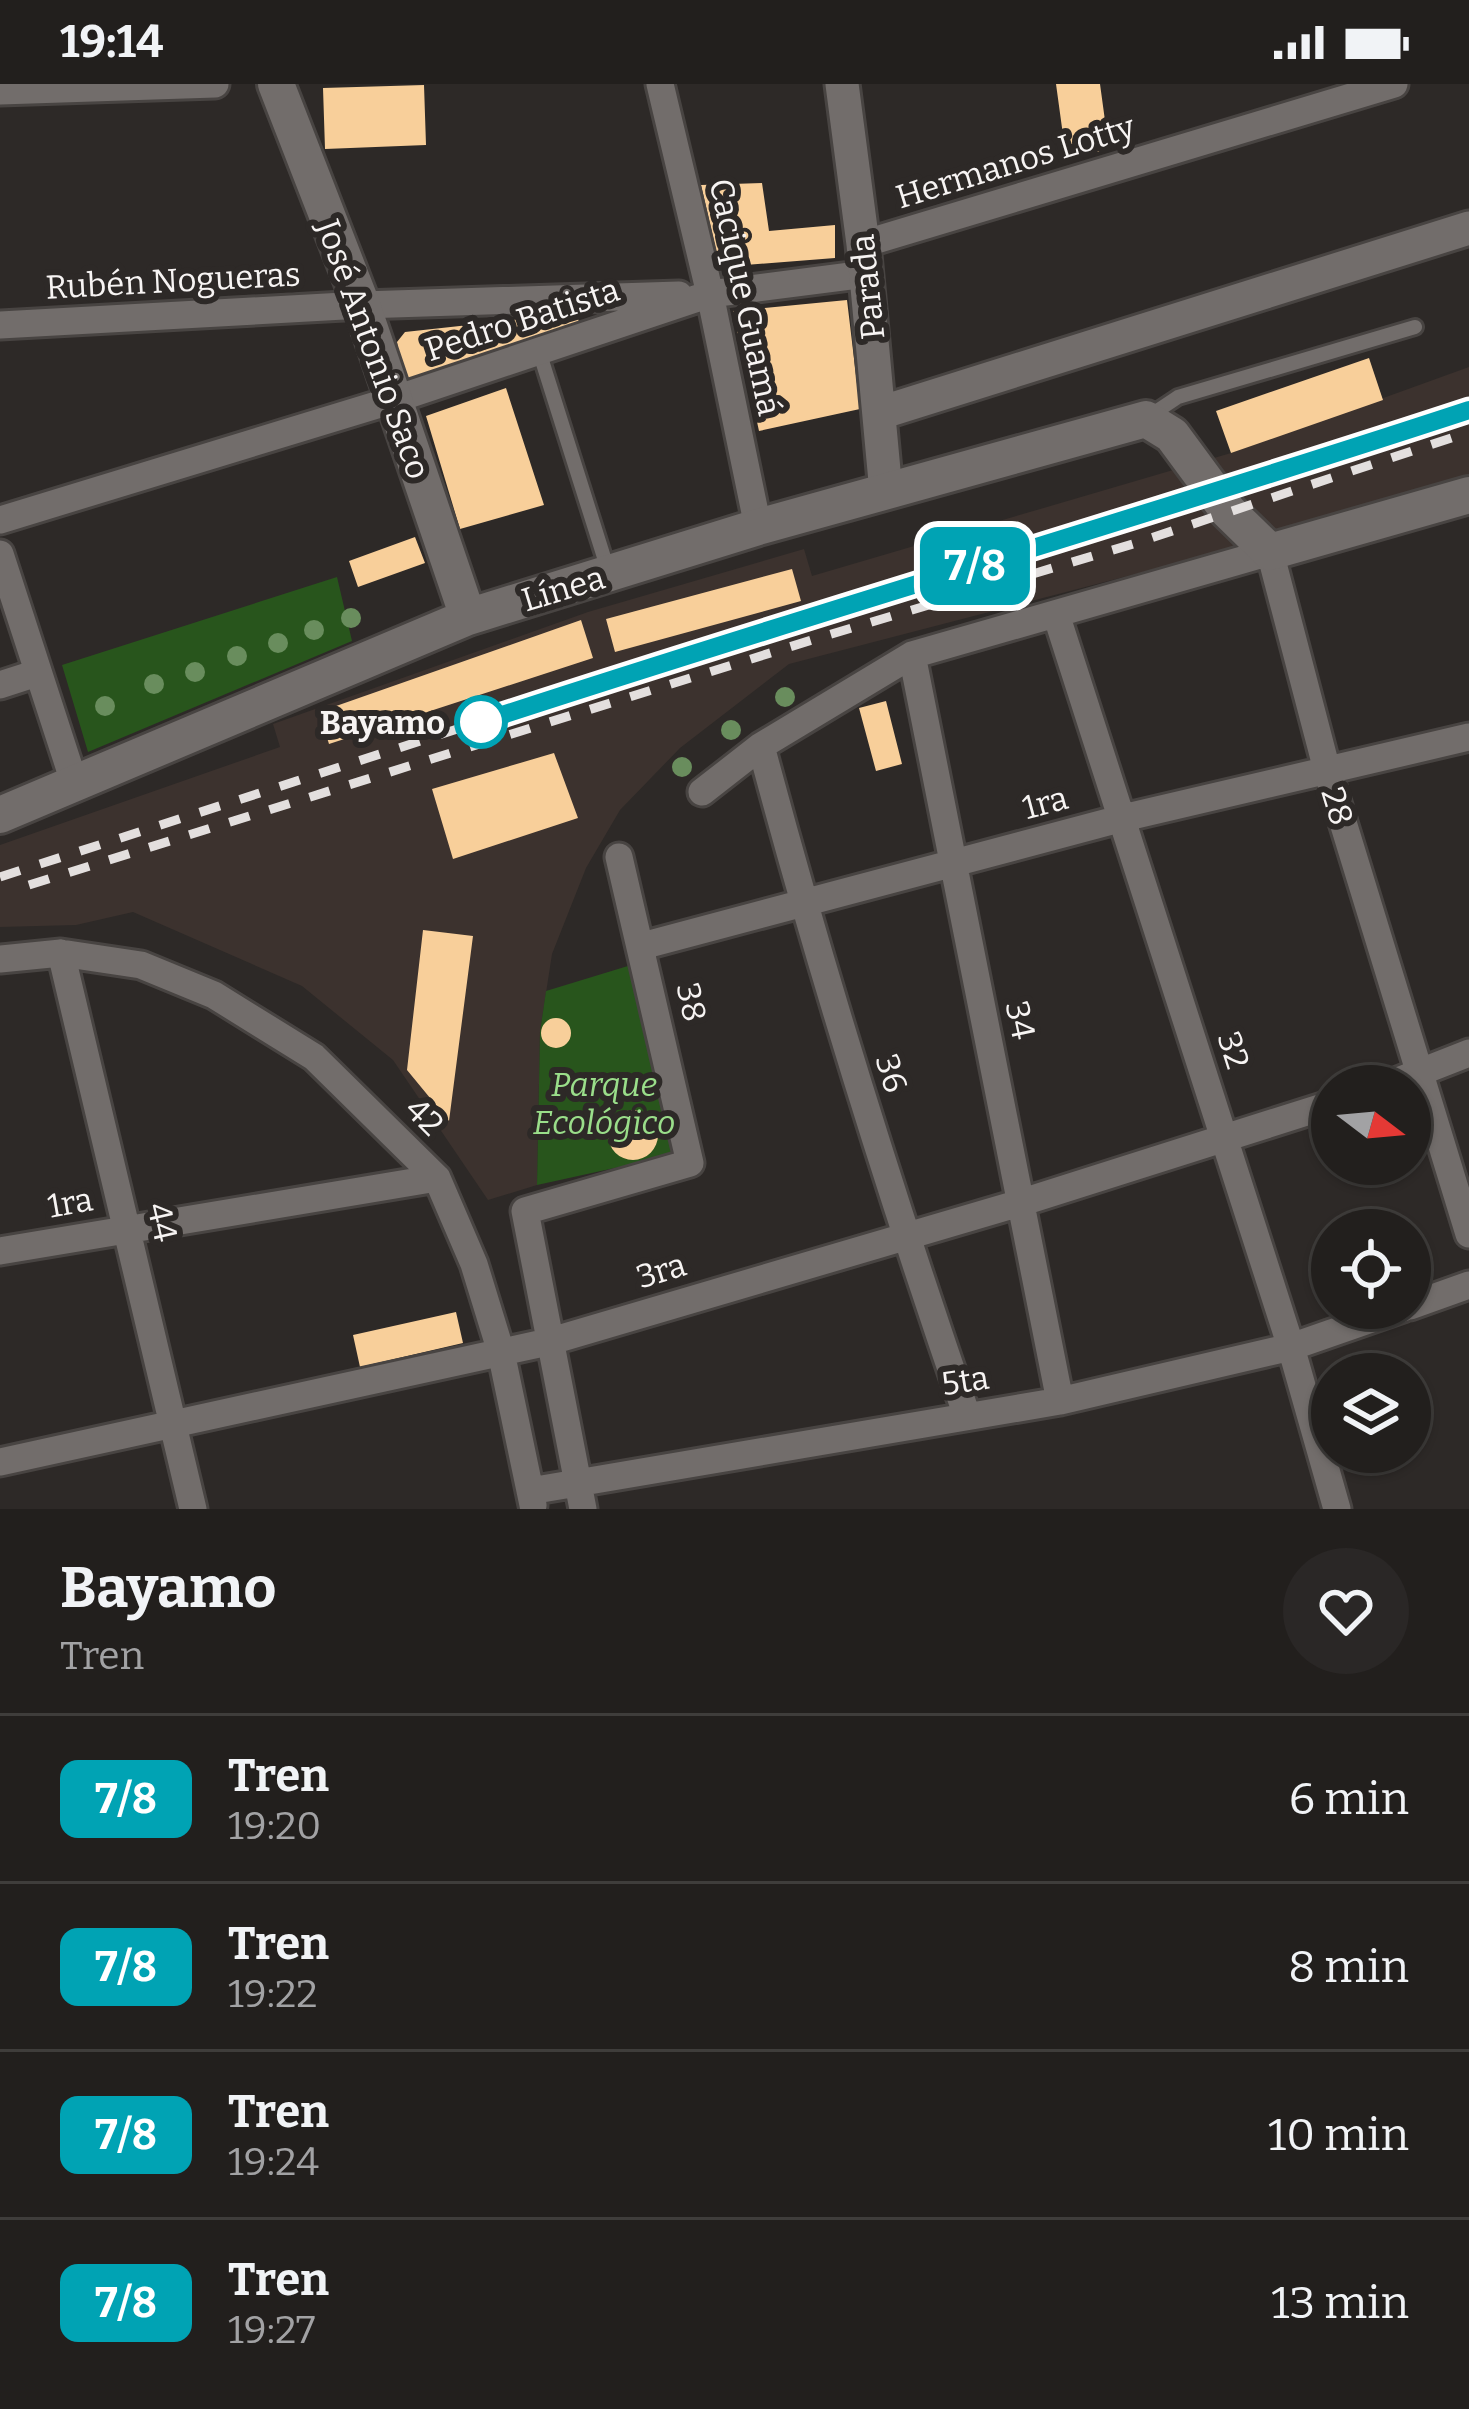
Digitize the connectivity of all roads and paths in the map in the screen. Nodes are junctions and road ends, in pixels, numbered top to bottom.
1 (215, 84) edge
2 (276, 84) edge
3 (660, 84) edge
4 (842, 84) edge
5 (1394, 84) edge
6 (0, 91) edge
7 (1469, 229) edge
8 (865, 259) junction
9 (710, 294) junction
10 (362, 305) junction
11 (0, 326) edge
12 (1415, 327) dead end
13 (539, 352) junction
14 (393, 400) junction
15 (880, 413) junction
16 (1146, 419) junction
17 (886, 491) junction
18 (1469, 495) edge
19 (0, 520) edge
20 (758, 527) junction
21 (1270, 552) junction
22 (0, 554) edge
23 (610, 574) junction
24 (1056, 614) junction
25 (468, 616) junction
26 (912, 655) junction
27 (37, 673) junction
28 (0, 686) edge
29 (1469, 737) edge
30 (761, 746) junction
31 (1327, 770) junction
32 (75, 785) junction
33 (702, 792) dead end
34 (0, 815) edge
35 (1123, 818) junction
36 (619, 857) dead end
37 (951, 864) junction
38 (802, 902) junction
39 (643, 946) junction
40 (61, 953) junction
41 (0, 958) edge
42 (1469, 1053) edge
43 (1419, 1065) edge
44 (1431, 1070) edge
45 (1431, 1105) edge
46 (1311, 1111) edge
47 (1225, 1140) junction
48 (437, 1178) junction
49 (1023, 1202) junction
50 (128, 1228) junction
51 (1469, 1234) edge
52 (904, 1235) junction
53 (0, 1251) edge
54 (1469, 1285) edge
55 (1431, 1298) edge
56 (1344, 1329) edge
57 (548, 1342) junction
58 (1292, 1347) junction
59 (501, 1352) junction
60 (1060, 1401) junction
61 (967, 1416) junction
62 (174, 1424) junction
63 (0, 1462) edge
64 (580, 1495) edge
65 (532, 1500) edge
66 (193, 1509) edge
67 (1336, 1509) edge

1 - 6 street
2 - 10 main road, José Antonio Saco
3 - 9 street, Cacique Guamá
4 - 8 street, Parada
5 - 8 street, Hermanos Lotty
7 - 15 street
8 - 9 street, Pedro Batista
8 - 15 street, Parada
9 - 10 street, Rubén Nogueras
9 - 13 street, Pedro Batista
9 - 20 street, Cacique Guamá
10 - 11 street, Rubén Nogueras
10 - 14 main road, José Antonio Saco
12 - 16 lane
13 - 14 street, Pedro Batista
13 - 23 lane
14 - 19 street, Pedro Batista
14 - 25 main road, José Antonio Saco
15 - 17 street, Parada
16 - 17 main road, Línea
16 - 21 main road
17 - 20 main road, Línea
18 - 21 main road
20 - 23 main road, Línea
21 - 24 street
21 - 31 street, 28
22 - 27 street
23 - 25 main road, Línea
24 - 26 street
24 - 35 street, 32
25 - 32 main road, Línea
26 - 30 street
26 - 37 street, 34
27 - 28 street
27 - 32 street
29 - 31 street, 1ra
30 - 33 street
30 - 38 street, 36
31 - 35 street, 1ra
31 - 43 street, 28
32 - 34 main road, Línea
35 - 37 street, 1ra
35 - 47 street, 32
36 - 39 street, 38
37 - 38 street, 1ra
37 - 49 street, 34
38 - 39 street, 1ra
38 - 52 street, 36
39 - 57 street, 38
40 - 41 street, 42
40 - 48 street, 42
40 - 50 street, 44
42 - 44 street
45 - 51 street, 28
46 - 47 street, 3ra
47 - 49 street, 3ra
47 - 58 street, 32
48 - 50 street, 1ra
48 - 59 street, 42
49 - 52 street, 3ra
49 - 60 street, 34
50 - 53 street, 1ra
50 - 62 street, 44
52 - 57 street, 3ra
52 - 61 street, 36
54 - 55 street, 5ta
56 - 58 street, 5ta
57 - 59 street, 3ra
57 - 64 street
58 - 60 street, 5ta
58 - 67 street, 32
59 - 62 street, 3ra
59 - 65 street, 42
60 - 61 street, 5ta
61 - 64 street, 5ta
62 - 63 street, 3ra
62 - 66 street, 44
64 - 65 street, 5ta

